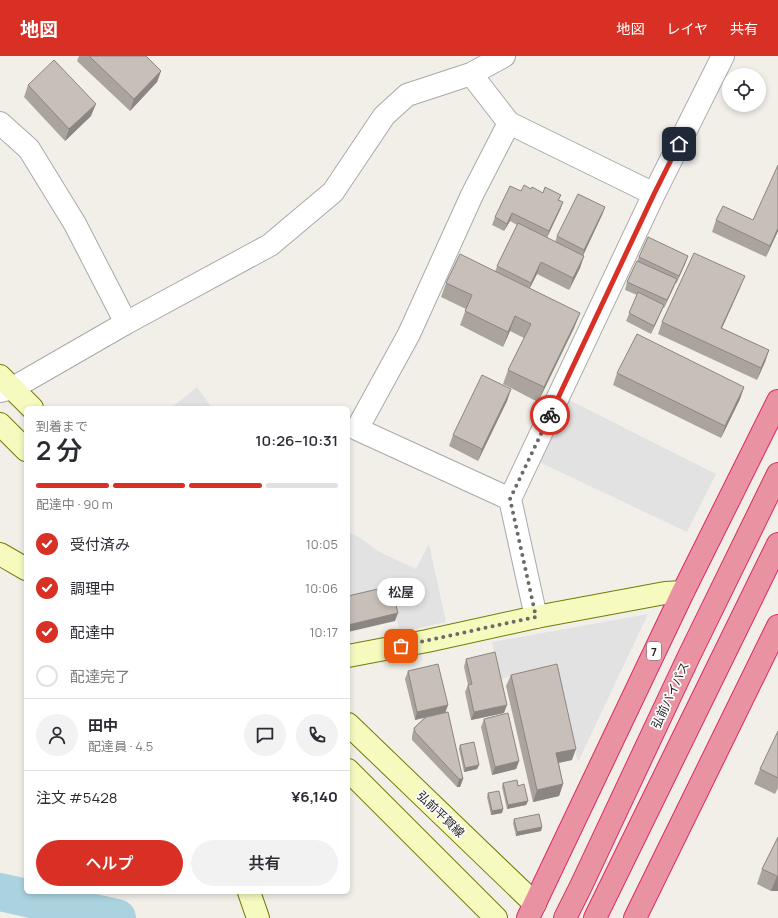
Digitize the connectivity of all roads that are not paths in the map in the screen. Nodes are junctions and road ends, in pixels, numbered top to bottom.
1 (504, 56) edge
2 (723, 56) edge
3 (471, 74) junction
4 (0, 123) edge
5 (509, 123) junction
6 (654, 194) junction
7 (126, 323) junction
8 (4, 385) edge
9 (778, 401) edge
10 (30, 406) edge
11 (0, 424) edge
12 (24, 448) edge
13 (778, 474) edge
14 (510, 499) junction
15 (778, 544) edge
16 (0, 554) edge
17 (24, 568) edge
18 (683, 592) junction
19 (536, 617) junction
20 (778, 626) edge
21 (350, 656) edge
22 (350, 726) edge
23 (350, 772) edge
24 (250, 894) edge
25 (538, 913) edge
26 (258, 918) edge
27 (496, 918) edge
28 (565, 918) edge
29 (596, 918) edge
30 (635, 918) edge

1 - 3 street
2 - 6 street
3 - 5 street
3 - 7 street
4 - 7 street
5 - 6 street
5 - 14 street
6 - 14 street
7 - 8 street
8 - 10 main road
9 - 18 highway, 7
11 - 12 main road
13 - 28 highway, 弘前バイパス
14 - 19 street
15 - 29 highway
16 - 17 main road
18 - 19 main road
18 - 25 highway, 7
19 - 21 main road
20 - 30 highway
22 - 25 main road, 弘前平賀線
23 - 27 main road
24 - 26 main road

